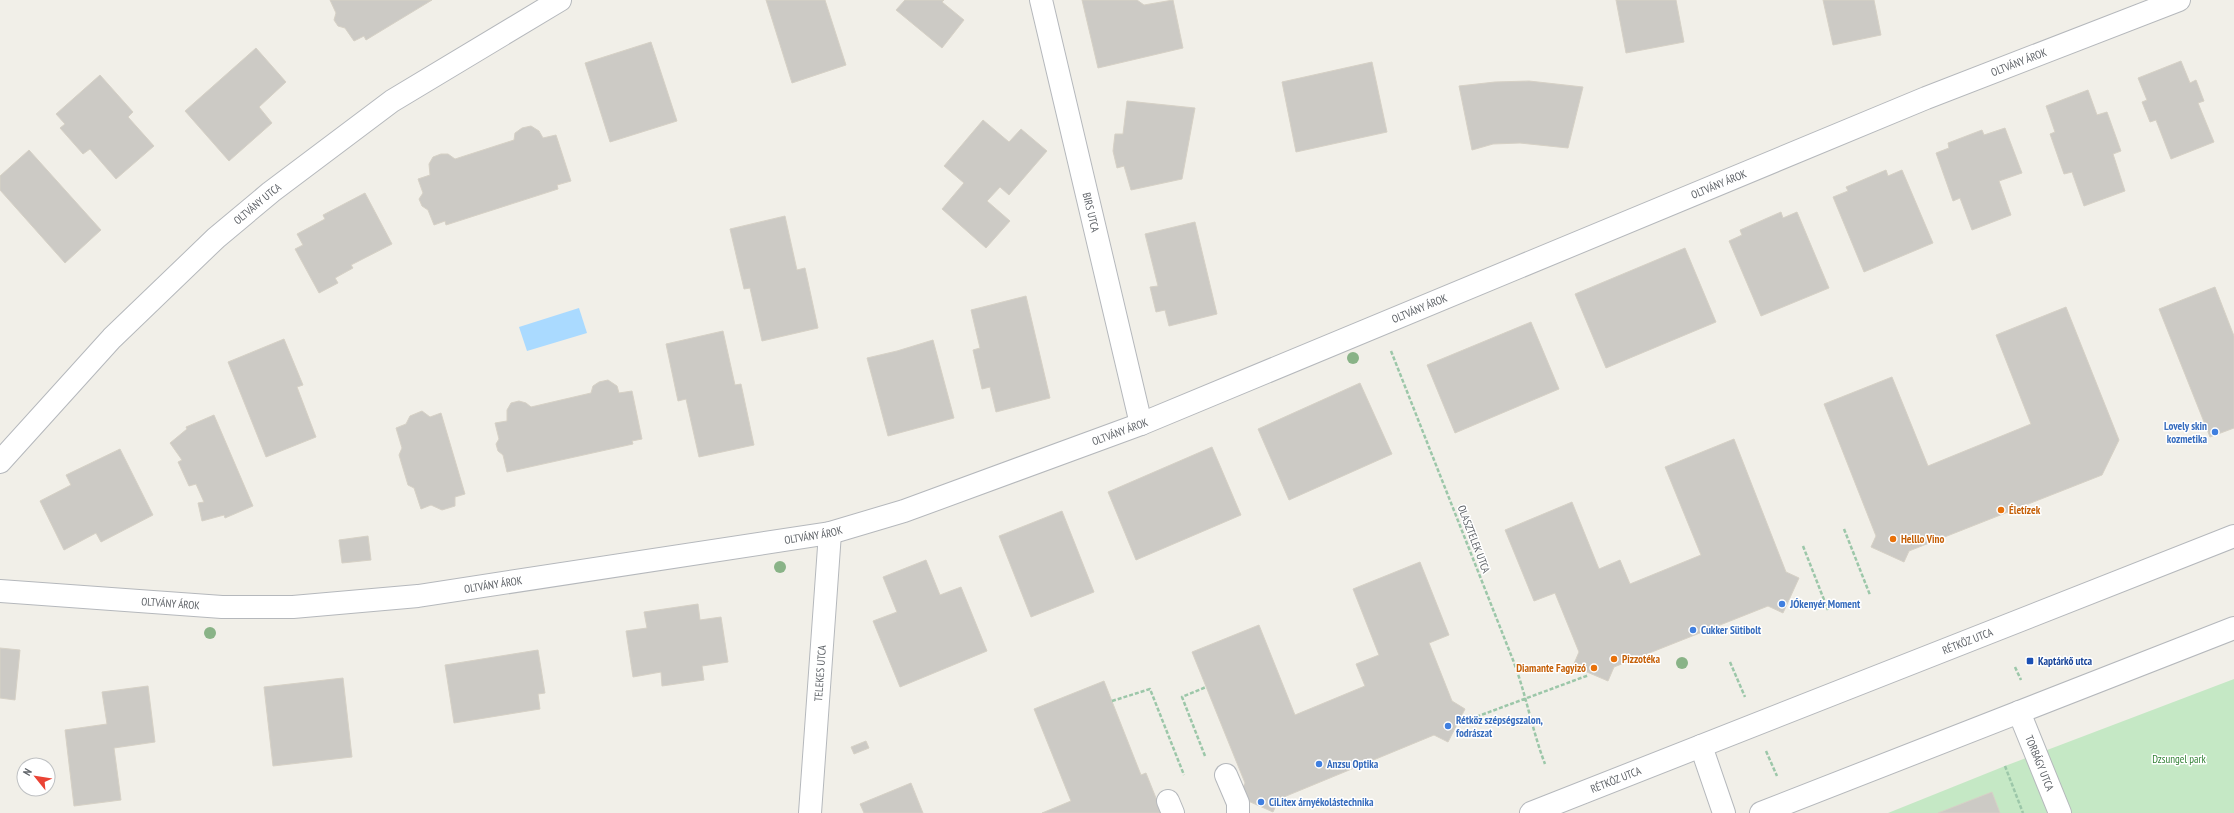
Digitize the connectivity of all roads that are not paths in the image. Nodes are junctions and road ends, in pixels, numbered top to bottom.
1 (560, 0) edge
2 (1041, 0) edge
3 (2179, 0) edge
4 (1141, 424) junction
5 (0, 462) edge
6 (830, 533) junction
7 (2234, 536) edge
8 (0, 591) edge
9 (2234, 628) edge
10 (2019, 712) junction
11 (1701, 746) junction
12 (1226, 775) dead end
13 (810, 813) edge
14 (1238, 813) edge
15 (1531, 813) edge
16 (1724, 813) edge
17 (1761, 813) edge
18 (2060, 813) edge

1 - 5 street, OLTVÁNY UTCA
2 - 4 street, BIRS UTCA
3 - 4 street, OLTVÁNY ÁROK
4 - 6 street, OLTVÁNY ÁROK
6 - 8 street, OLTVÁNY ÁROK
6 - 13 street, TELEKES UTCA
7 - 11 street, RÉTKÖZ UTCA
9 - 10 street
10 - 17 street
10 - 18 street, TORBÁGY UTCA
11 - 15 street, RÉTKÖZ UTCA
11 - 16 street
12 - 14 street

